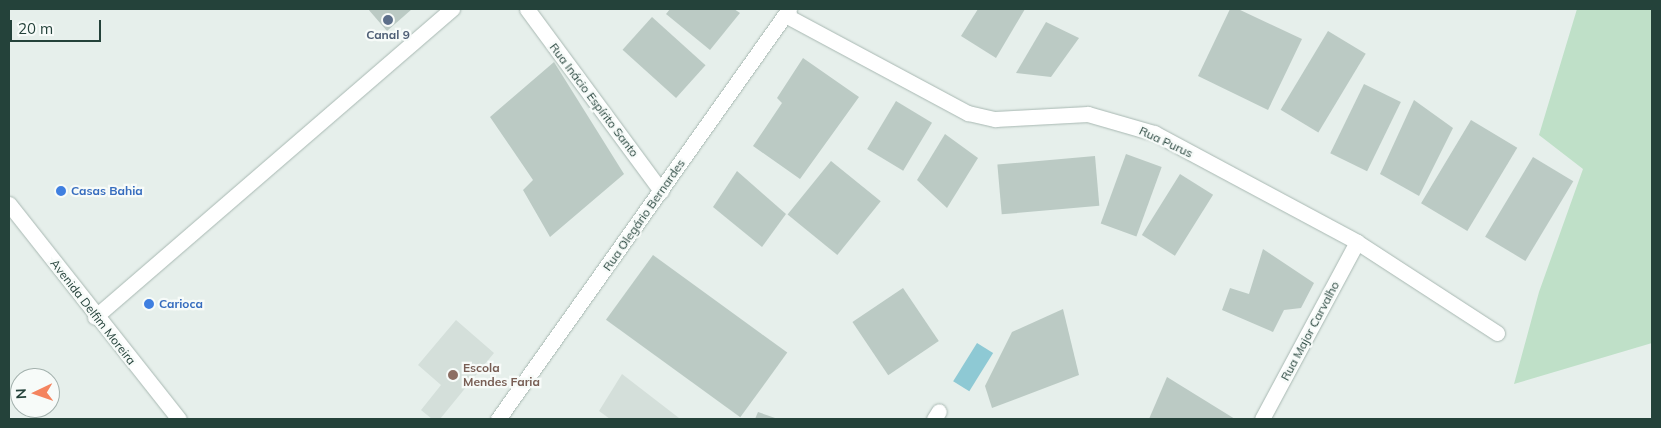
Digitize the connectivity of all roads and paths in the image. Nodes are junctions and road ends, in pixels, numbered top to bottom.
1 (452, 9) edge
2 (527, 9) edge
3 (787, 12) edge
4 (661, 191) junction
5 (9, 204) edge
6 (1357, 242) junction
7 (95, 316) junction
8 (1497, 333) dead end
9 (179, 419) edge
10 (498, 419) edge
11 (1262, 419) edge

1 - 7 street
2 - 4 street, Rua Inácio Espírito Santo
3 - 4 street, Rua Olegário Bernardes
3 - 6 street, Rua Purus
4 - 10 street, Rua Olegário Bernardes
5 - 7 street, Avenida Delfim Moreira
6 - 8 street, Rua Purus
6 - 11 street, Rua Major Carvalho
7 - 9 street, Avenida Delfim Moreira

